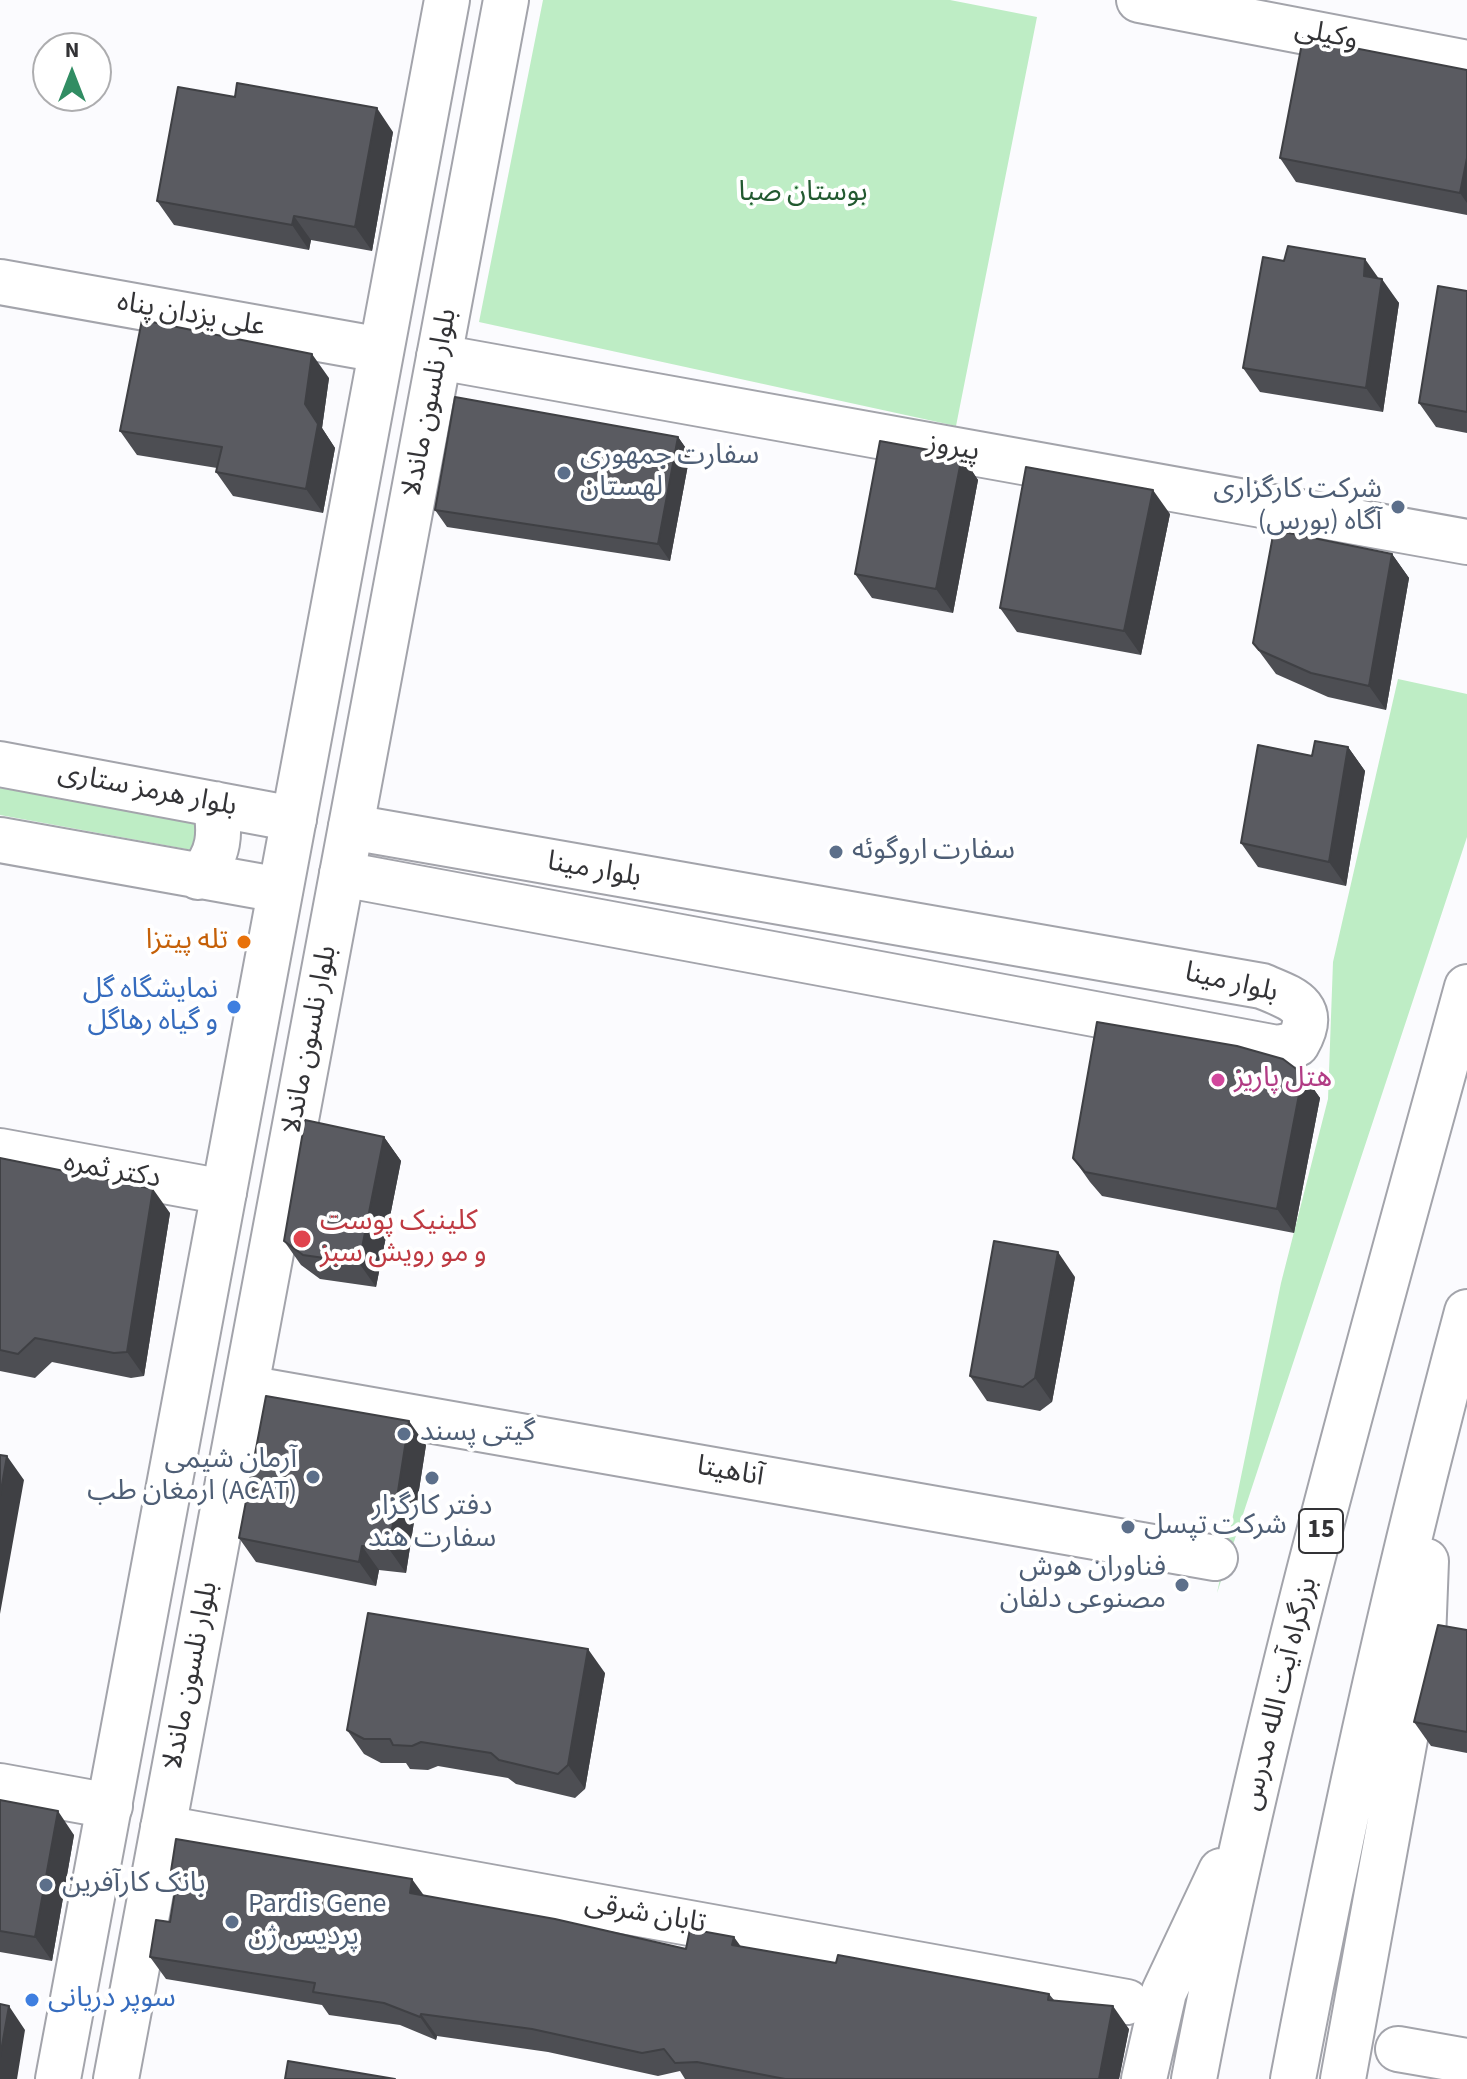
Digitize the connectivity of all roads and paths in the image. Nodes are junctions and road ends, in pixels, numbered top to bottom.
1 (447, 0) edge
2 (506, 0) edge
3 (1139, 0) edge
4 (1467, 63) edge
5 (0, 282) edge
6 (381, 350) junction
7 (439, 357) junction
8 (1467, 542) edge
9 (342, 562) junction
10 (399, 571) junction
11 (0, 764) edge
12 (215, 804) junction
13 (294, 819) junction
14 (351, 827) junction
15 (404, 837) junction
16 (0, 840) edge
17 (342, 874) junction
18 (198, 877) junction
19 (394, 884) junction
20 (280, 890) junction
21 (1467, 987) edge
22 (0, 1151) edge
23 (224, 1192) junction
24 (1467, 1312) edge
25 (246, 1388) junction
26 (1431, 1448) junction
27 (1215, 1558) dead end
28 (0, 1786) edge
29 (1255, 1800) junction
30 (110, 1806) junction
31 (163, 1828) junction
32 (1127, 2002) dead end
33 (1398, 2049) dead end
34 (1467, 2061) edge
35 (58, 2079) edge
36 (116, 2079) edge
37 (1144, 2079) edge
38 (1194, 2079) edge
39 (1293, 2079) edge
40 (1343, 2079) edge

1 - 6 main road, بلوار نلسون ماندلا
2 - 7 main road, بلوار نلسون ماندلا
3 - 4 main road, وكيلی
5 - 6 main road, علی یزدان پناه
6 - 9 main road, بلوار نلسون ماندلا
7 - 8 main road, پیروز
7 - 10 main road, بلوار نلسون ماندلا
9 - 10 main road
9 - 13 main road, بلوار نلسون ماندلا
10 - 14 main road, بلوار نلسون ماندلا
11 - 12 main road, بلوار هرمز ستاری
12 - 13 main road, بلوار هرمز ستاری
12 - 18 main road
13 - 20 main road, بلوار نلسون ماندلا
14 - 15 main road, بلوار مینا
14 - 17 main road, بلوار نلسون ماندلا
15 - 19 main road
15 - 19 main road, بلوار مینا
16 - 18 main road
17 - 19 main road, بلوار مینا
17 - 25 main road, بلوار نلسون ماندلا
18 - 20 main road
20 - 23 main road, بلوار نلسون ماندلا
21 - 29 main road, بزرگراه آیت الله مدرس / 15
22 - 23 main road, دکتر ثمره
23 - 30 main road, بلوار نلسون ماندلا
24 - 26 main road
25 - 27 main road, آناهیتا
25 - 31 main road, بلوار نلسون ماندلا
26 - 39 main road
26 - 40 main road
28 - 30 main road
29 - 37 main road
29 - 38 main road, بزرگراه آیت الله مدرس / 15
30 - 35 main road, بلوار نلسون ماندلا
31 - 32 main road, تابان شرقی
31 - 36 main road, بلوار نلسون ماندلا
33 - 34 main road

